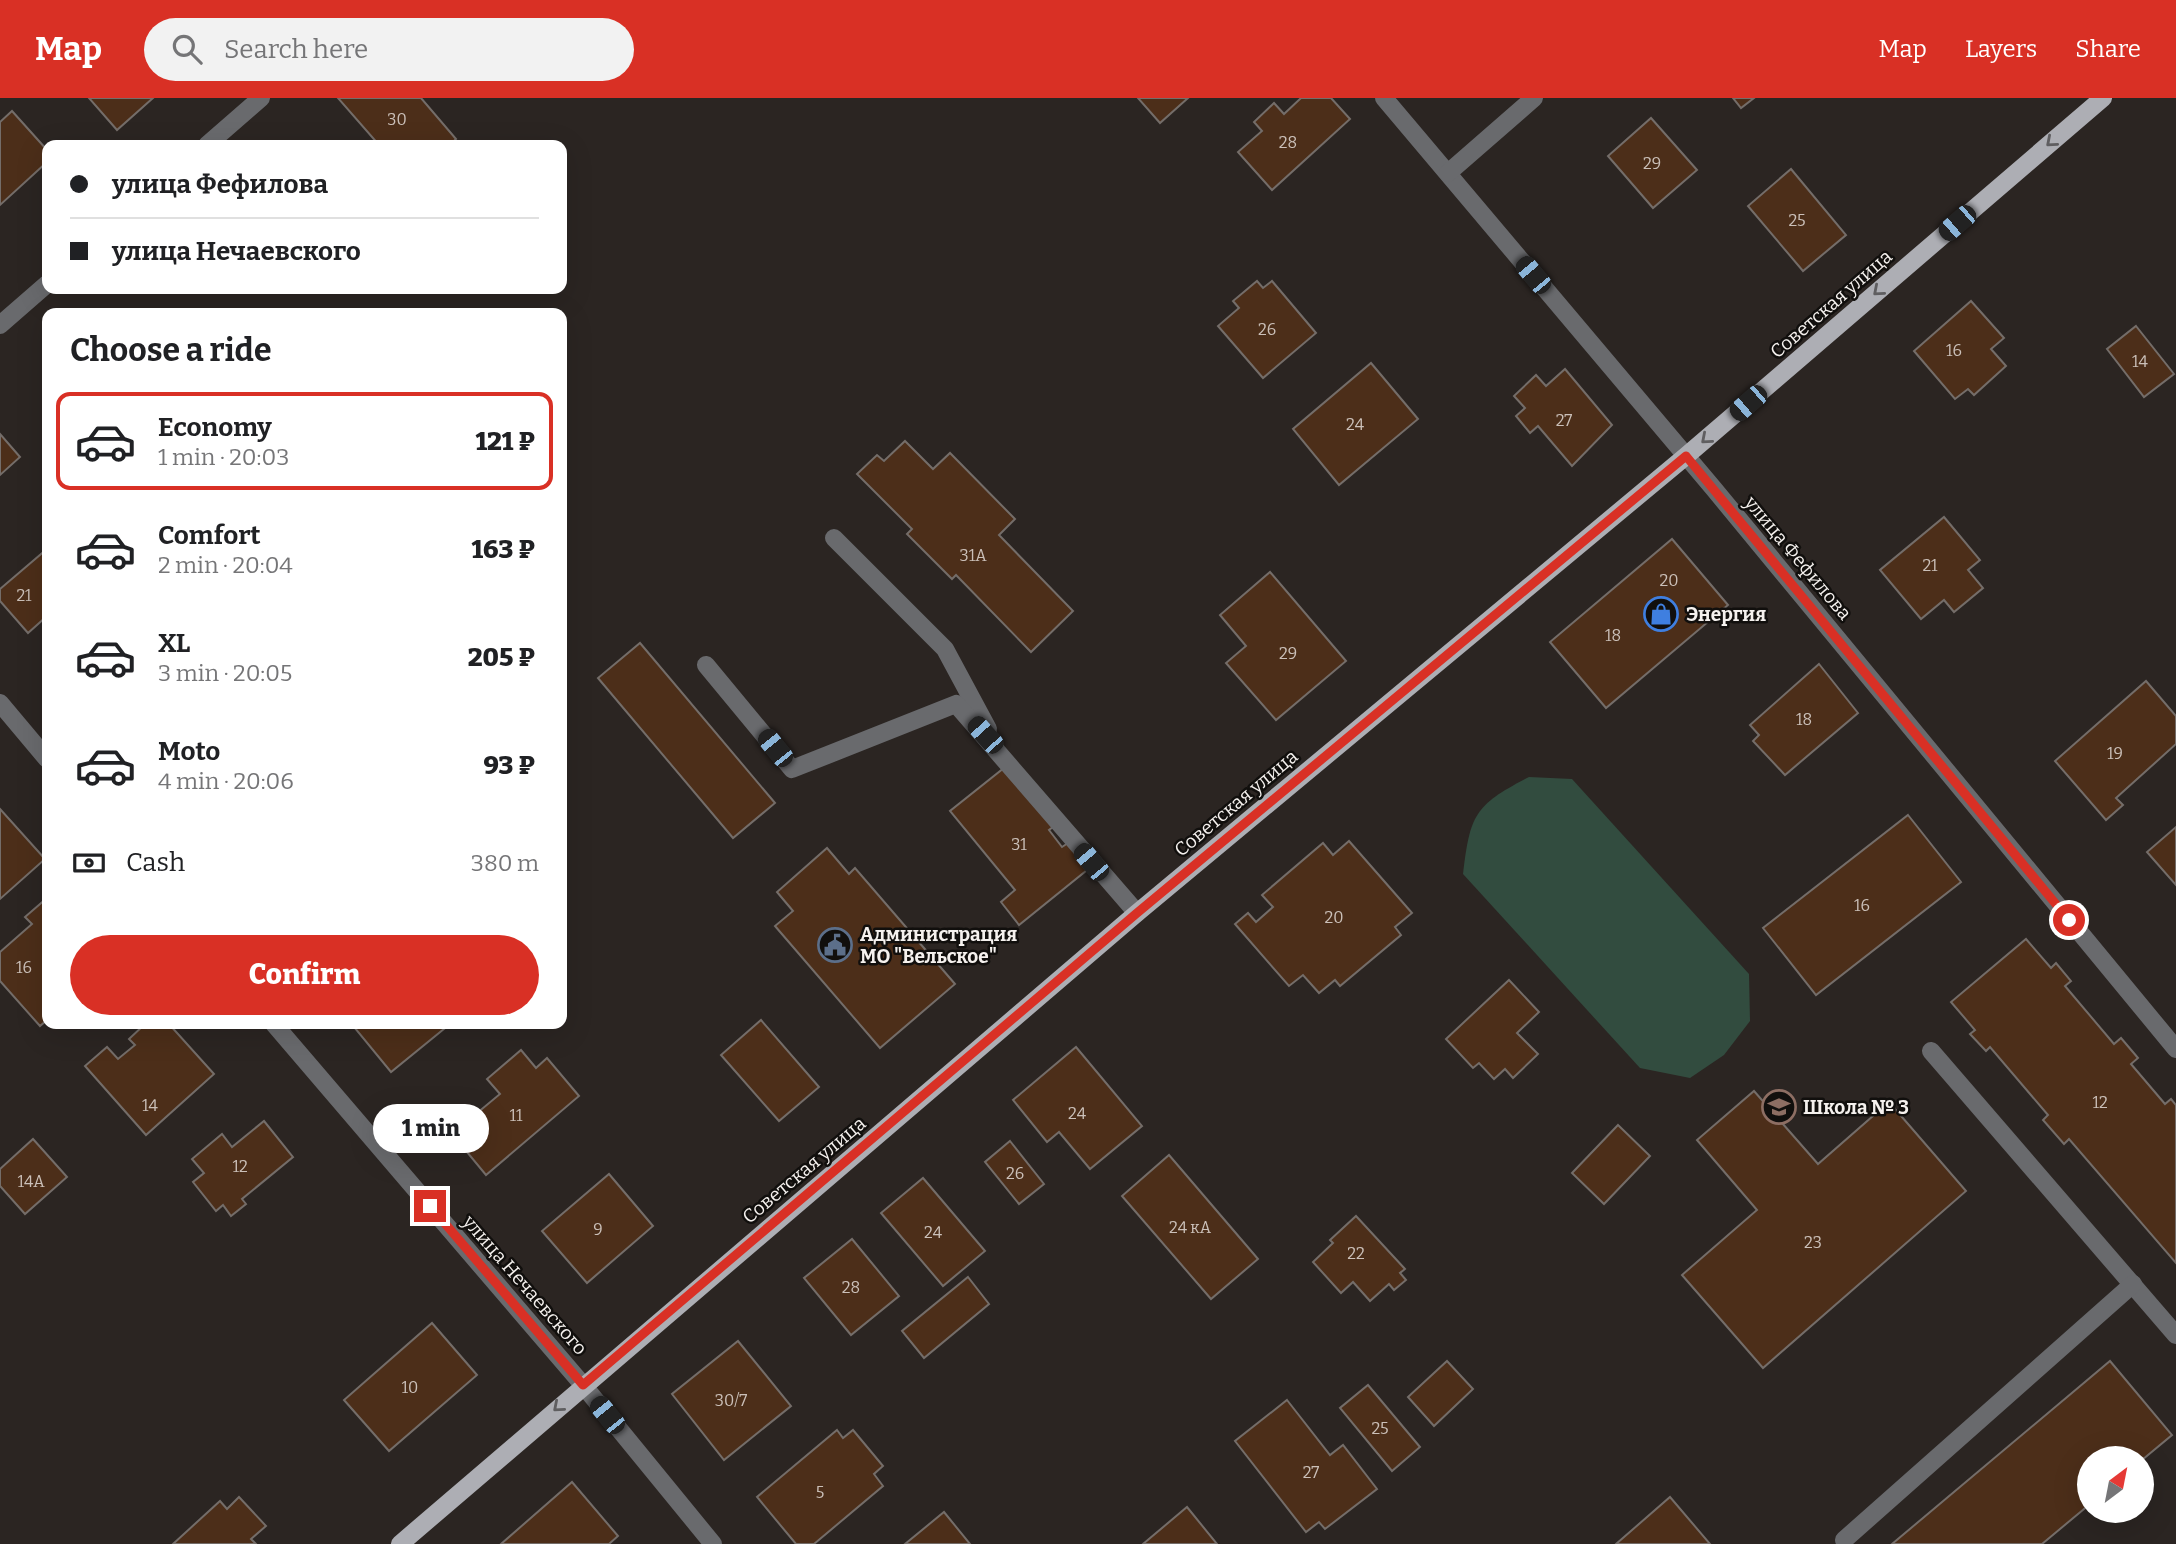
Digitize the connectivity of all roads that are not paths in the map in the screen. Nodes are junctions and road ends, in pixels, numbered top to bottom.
1 (261, 98) edge
2 (1384, 98) edge
3 (1534, 98) edge
4 (2103, 98) edge
5 (213, 140) edge
6 (1448, 173) junction
7 (42, 288) edge
8 (0, 325) edge
9 (1686, 456) junction
10 (834, 538) dead end
11 (706, 664) dead end
12 (0, 704) edge
13 (999, 750) junction
14 (42, 753) edge
15 (1137, 913) junction
16 (278, 1029) edge
17 (2176, 1049) edge
18 (1931, 1051) dead end
19 (2133, 1284) junction
20 (2176, 1335) edge
21 (583, 1385) junction
22 (1844, 1540) dead end
23 (400, 1544) edge
24 (713, 1544) edge

1 - 5 street
2 - 6 street, улица Фефилова
3 - 6 street
4 -> 9 main road, Советская улица
6 - 9 street, улица Фефилова
7 - 8 street
9 - 15 main road, Советская улица
9 - 17 street, улица Фефилова
10 - 13 street
11 - 13 street
12 - 14 street
13 - 15 street
15 - 21 main road, Советская улица
16 - 21 street, улица Нечаевского
18 - 19 street
19 - 20 street
19 - 22 street
21 -> 23 main road, Советская улица
21 - 24 street, улица Нечаевского

